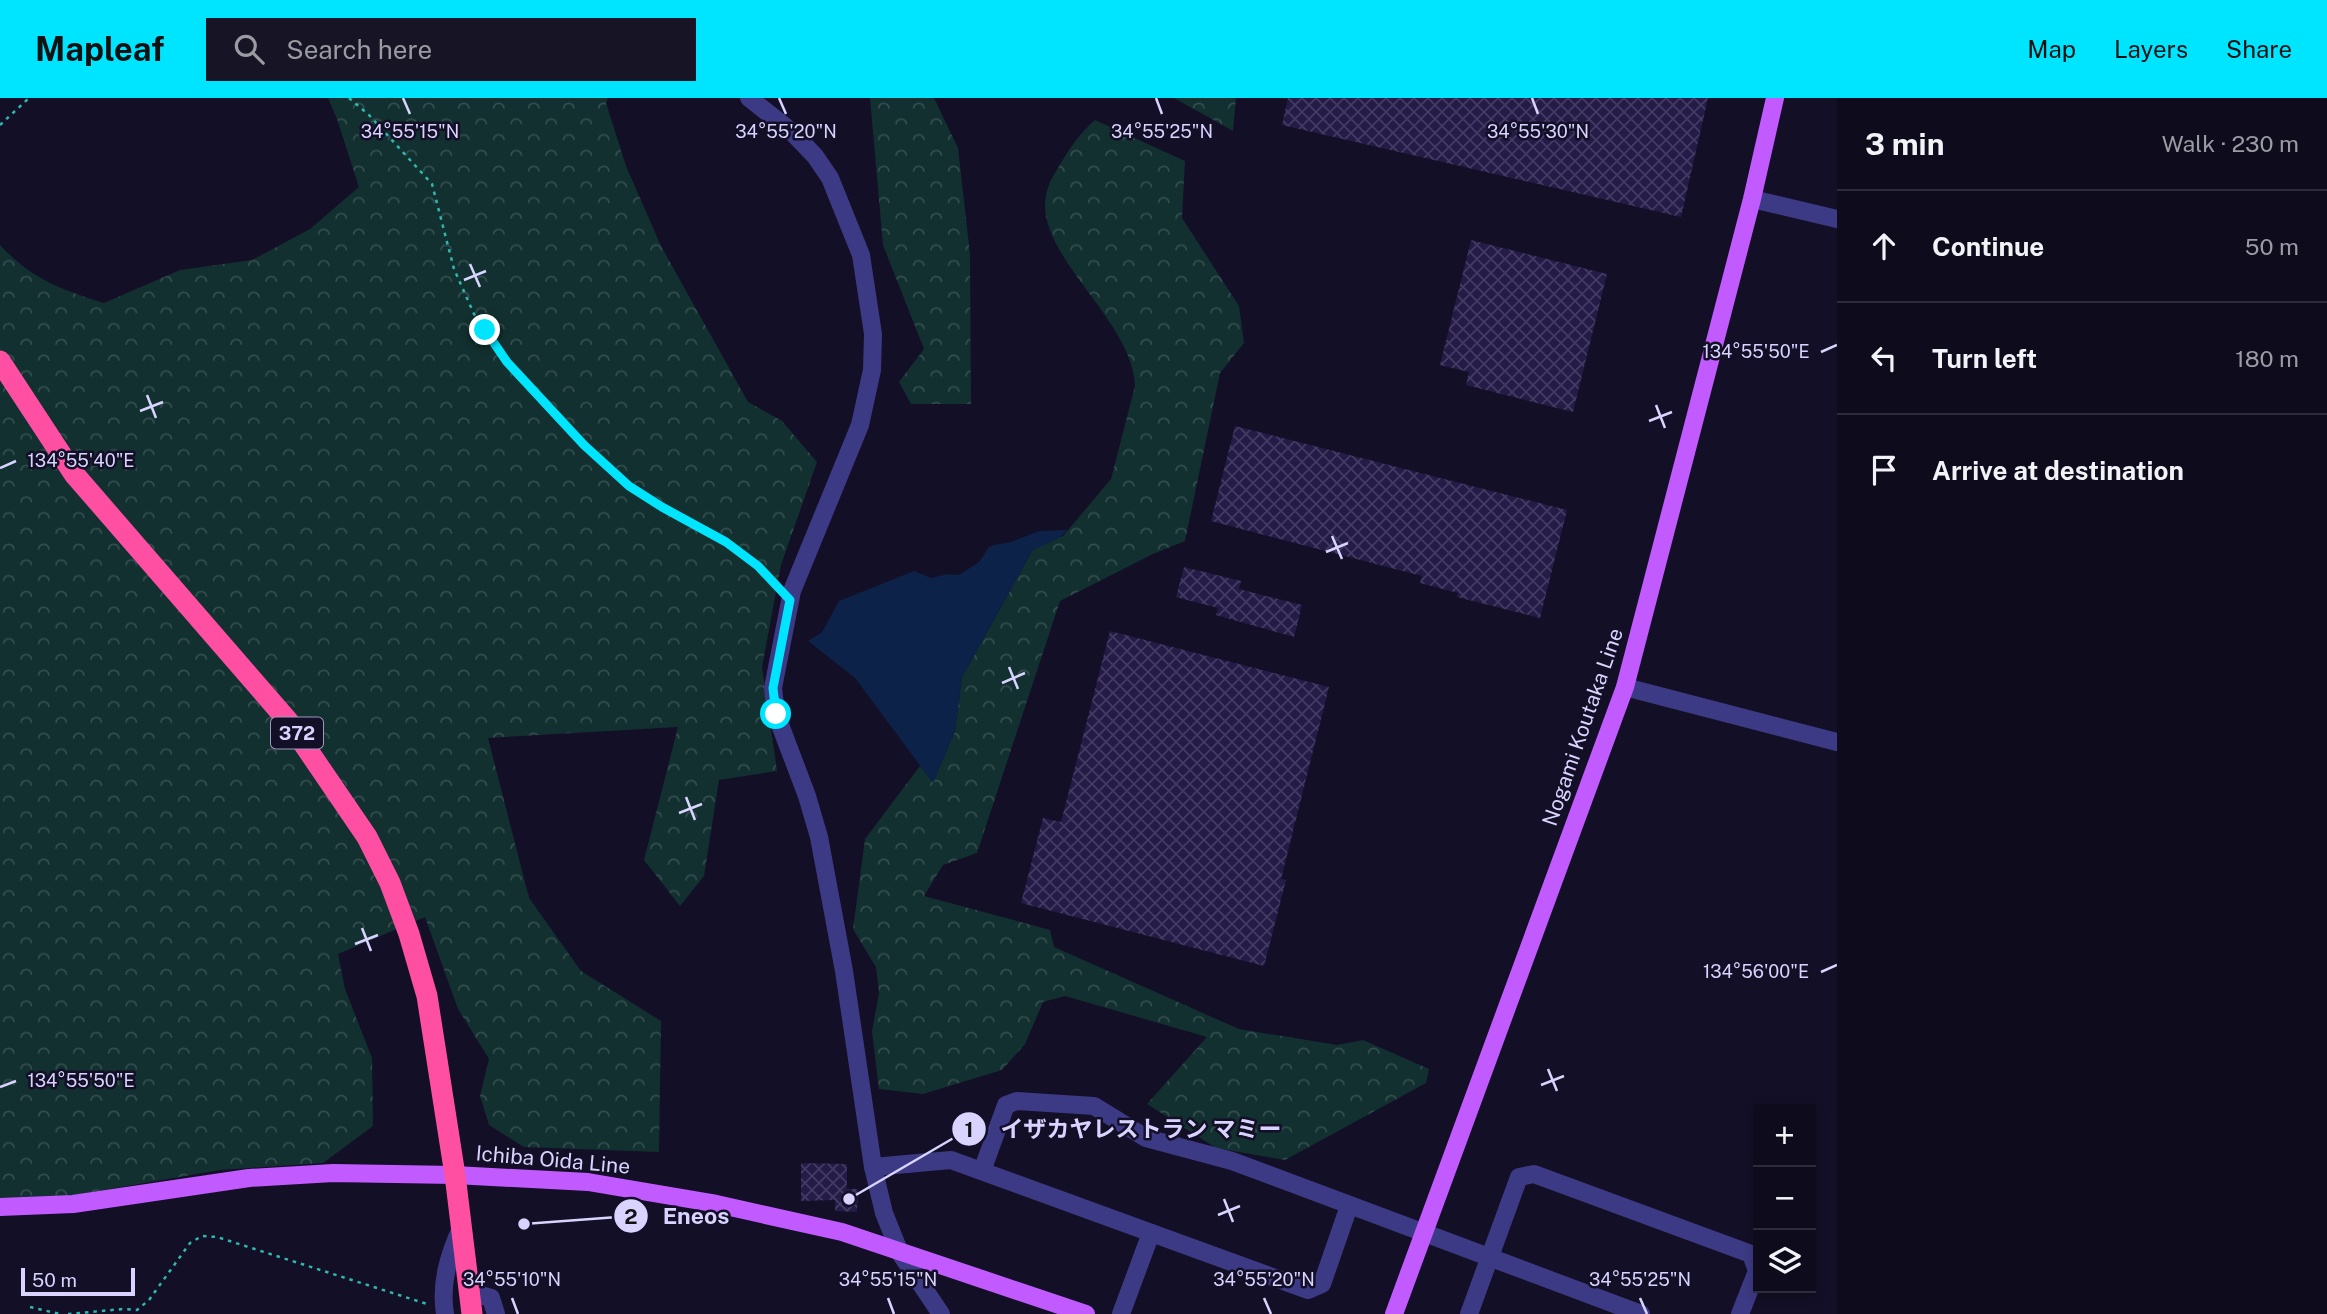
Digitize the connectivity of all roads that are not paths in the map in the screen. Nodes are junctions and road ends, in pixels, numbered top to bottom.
1 (749, 98) edge
2 (1775, 98) edge
3 (1752, 199) junction
4 (1837, 219) edge
5 (0, 361) edge
6 (1625, 687) junction
7 (1837, 742) edge
8 (873, 1167) junction
9 (982, 1171) junction
10 (455, 1175) junction
11 (1349, 1206) junction
12 (0, 1207) edge
13 (462, 1226) junction
14 (1150, 1233) junction
15 (1424, 1234) junction
16 (900, 1253) junction
17 (1489, 1258) junction
18 (470, 1292) junction
19 (444, 1312) edge
20 (472, 1314) edge
21 (496, 1314) edge
22 (941, 1314) edge
23 (1086, 1314) edge
24 (1121, 1314) edge
25 (1394, 1314) edge
26 (1469, 1314) edge
27 (1641, 1314) edge
28 (1740, 1314) edge

1 - 8 street
2 - 3 main road, Nogami Koutaka Line
3 - 4 street
3 - 6 main road, Nogami Koutaka Line
5 - 10 highway, 372
6 - 7 street
6 - 15 main road, Nogami Koutaka Line
8 - 9 street
8 - 16 street
9 - 11 street
9 - 14 street
10 - 12 main road, Ichiba Oida Line
10 - 13 highway, 372
10 - 16 main road, Ichiba Oida Line
11 - 14 street
11 - 15 street
13 - 18 highway, 372
13 - 19 street
14 - 24 street
15 - 17 street
15 - 25 main road, Nogami Koutaka Line
16 - 22 street
16 - 23 main road, Ichiba Oida Line
17 - 26 street
17 - 27 street
17 - 28 street
18 - 20 highway, 372
18 - 21 street

